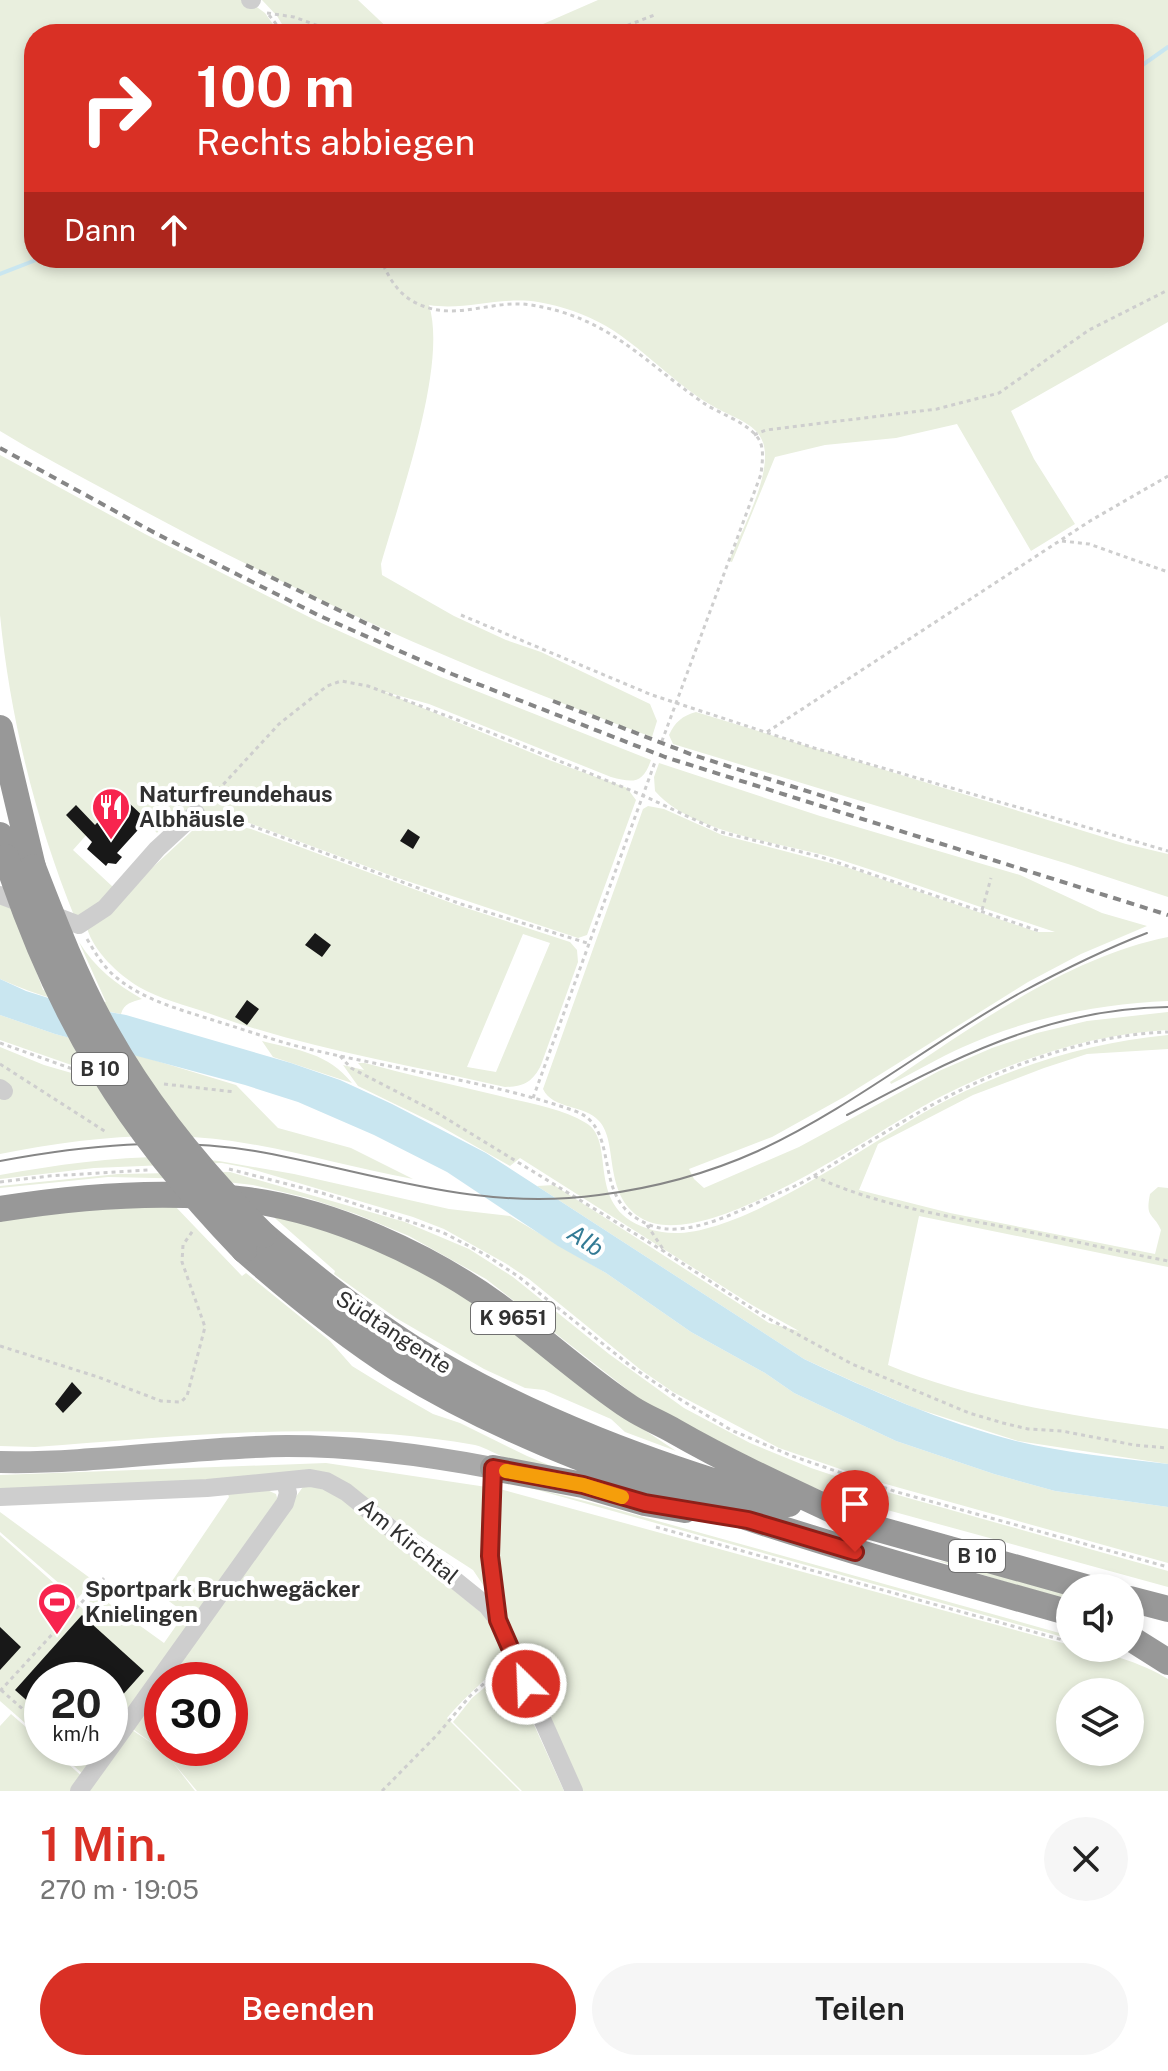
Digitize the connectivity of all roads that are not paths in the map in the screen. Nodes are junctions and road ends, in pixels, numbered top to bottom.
1 (0, 728) edge
2 (196, 813) road end
3 (3, 846) edge
4 (0, 895) edge
5 (0, 1209) edge
6 (254, 1243) junction
7 (0, 1462) edge
8 (493, 1468) junction
9 (285, 1481) junction
10 (0, 1497) edge
11 (748, 1520) junction
12 (864, 1525) junction
13 (1056, 1579) edge
14 (1144, 1597) edge
15 (1168, 1597) edge
16 (1144, 1601) edge
17 (1056, 1609) edge
18 (1168, 1609) edge
19 (498, 1620) junction
20 (1144, 1634) edge
21 (1168, 1641) edge
22 (1144, 1653) edge
23 (1168, 1662) edge
24 (128, 1723) edge
25 (97, 1766) edge
26 (79, 1791) edge
27 (574, 1791) edge

1 - 6 highway, Südtangente / B 10, bridge
2 - 4 street
3 - 6 highway, Südtangente / B 10, bridge
5 - 12 highway, K 9651
6 - 11 highway, Südtangente / B 10
6 - 12 highway, Südtangente / B 10
7 - 8 main road
8 - 11 highway
8 - 19 street, Am Kirchtal
9 - 10 street
9 - 19 street, Am Kirchtal
9 - 24 street
11 - 17 highway, Südtangente / B 10
12 - 13 highway, Südtangente / B 10
14 - 15 highway
16 - 18 highway
19 - 27 street, Am Kirchtal
20 - 21 highway
22 - 23 highway
25 - 26 street

